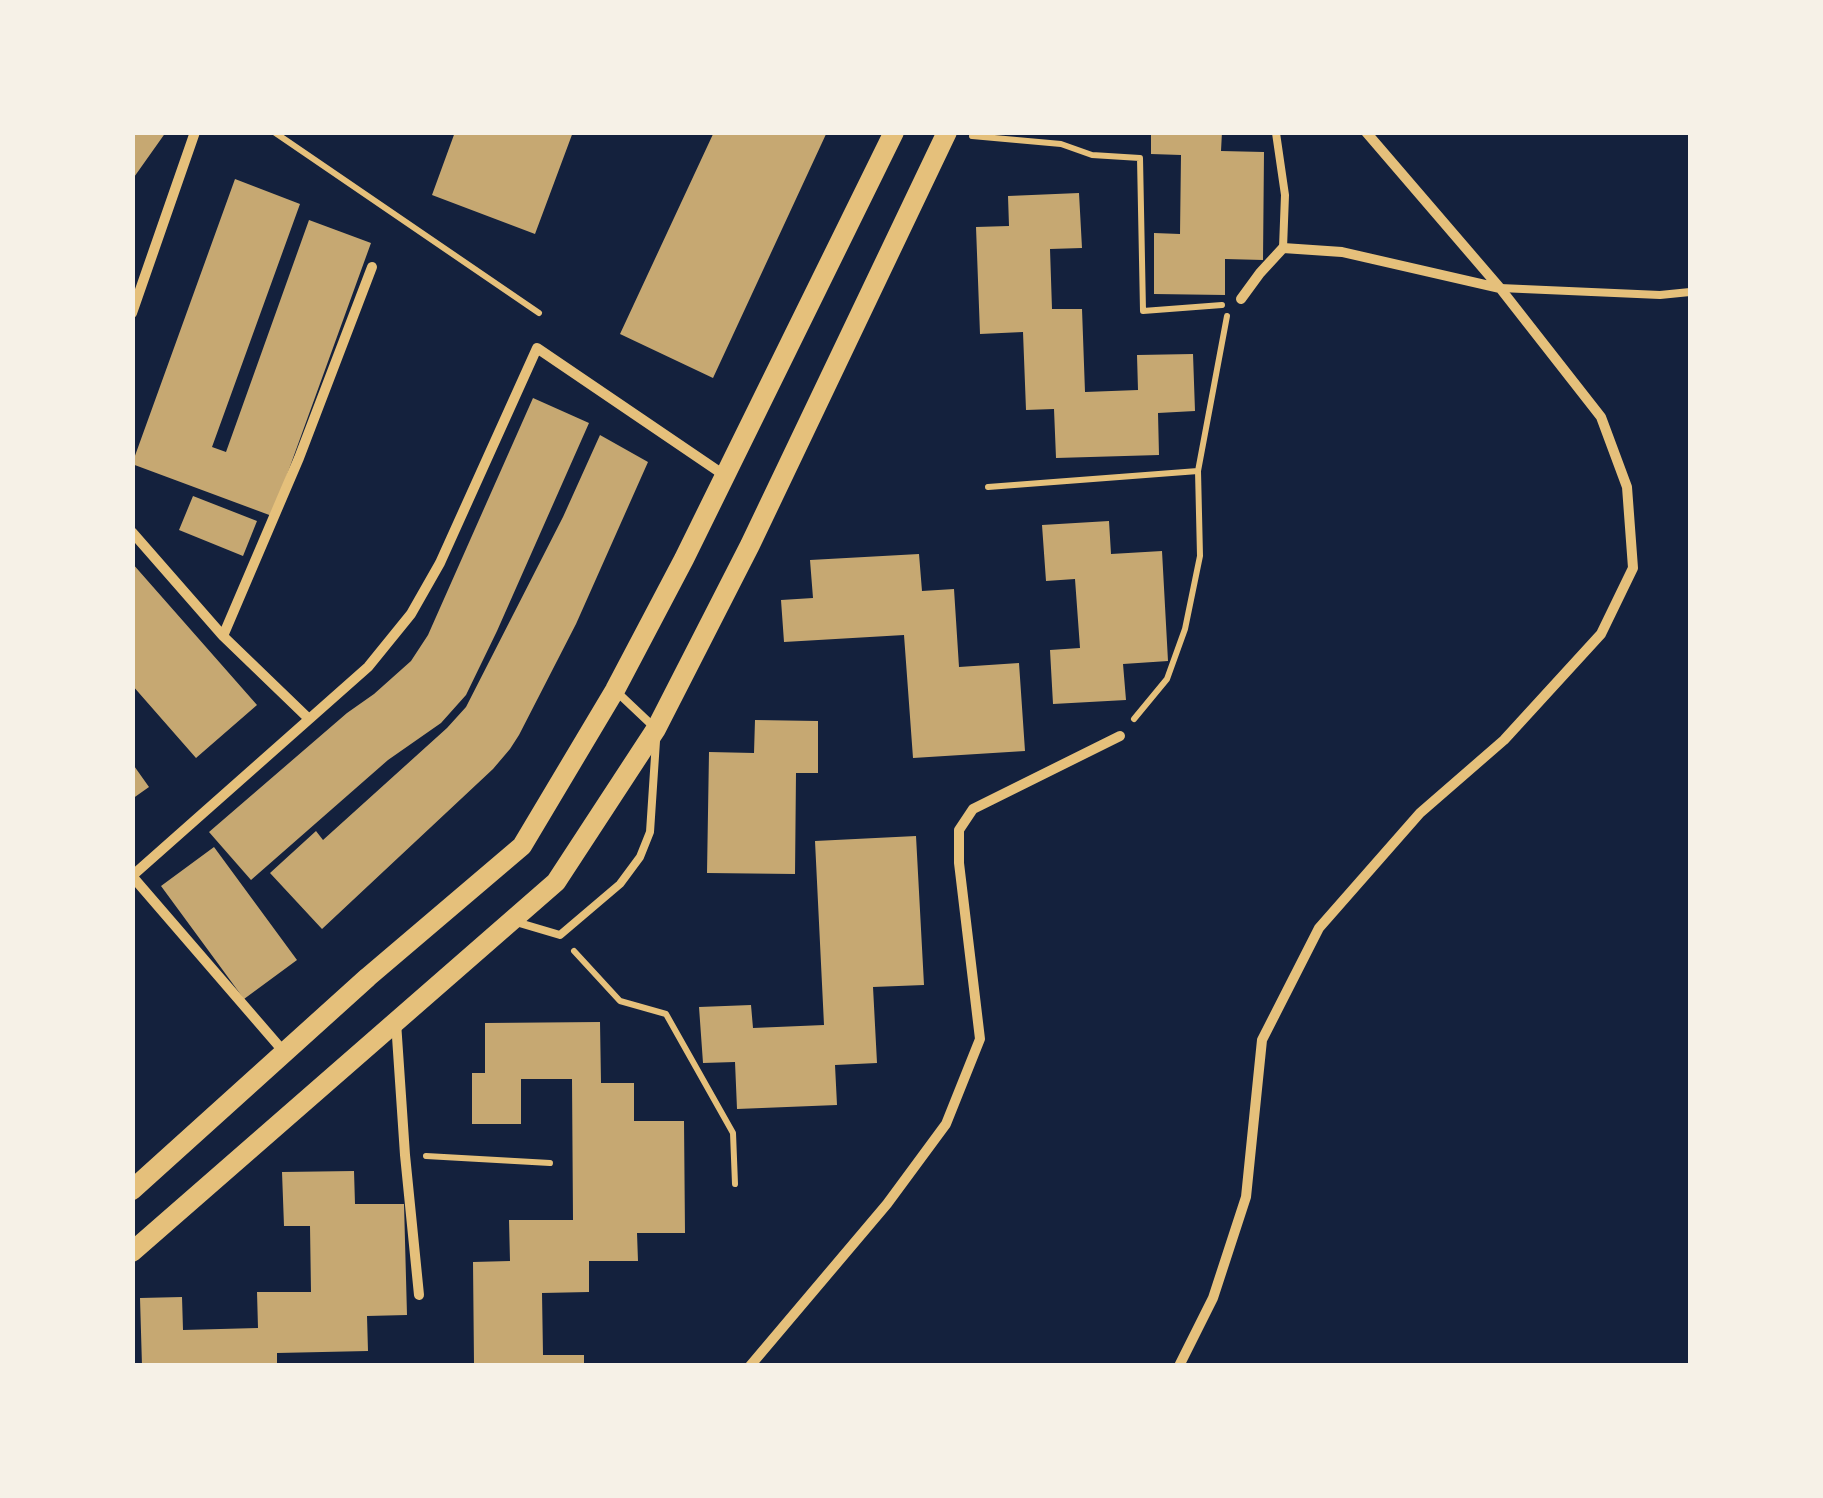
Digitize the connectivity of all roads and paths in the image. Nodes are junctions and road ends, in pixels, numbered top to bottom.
1 (195, 132) edge
2 (274, 132) edge
3 (894, 132) edge
4 (1276, 132) edge
5 (1366, 132) edge
6 (946, 133) edge
7 (1284, 248) junction
8 (372, 267) dead end
9 (1500, 288) junction
10 (136, 292) edge
11 (1690, 292) edge
12 (1241, 298) dead end
13 (132, 313) edge
14 (540, 313) dead end
15 (1198, 471) junction
16 (724, 475) junction
17 (988, 487) dead end
18 (132, 532) edge
19 (223, 636) junction
20 (615, 690) junction
21 (308, 718) junction
22 (656, 729) junction
23 (1120, 736) joint
24 (132, 876) edge
25 (512, 920) junction
26 (560, 935) junction
27 (396, 1022) junction
28 (284, 1053) junction
29 (405, 1155) junction
30 (550, 1163) dead end
31 (735, 1184) dead end
32 (132, 1190) edge
33 (132, 1252) edge
34 (420, 1295) dead end
35 (750, 1366) edge
36 (1178, 1366) edge

1 - 10 street
2 - 14 path
3 - 16 main road
4 - 7 lane
5 - 9 street
6 - 15 path
6 - 22 main road
7 - 9 street
7 - 12 street
8 - 19 street
9 - 11 lane
9 - 36 street
10 - 13 street
15 - 17 path
15 - 23 path
16 - 20 main road
16 - 21 street
18 - 19 street
19 - 21 street
20 - 22 lane
20 - 28 main road
21 - 24 street
22 - 25 main road
22 - 26 lane
23 - 35 street
24 - 28 street
25 - 26 lane
25 - 27 main road
26 - 31 path
27 - 29 street
27 - 33 main road
28 - 32 main road
29 - 30 path
29 - 34 street

